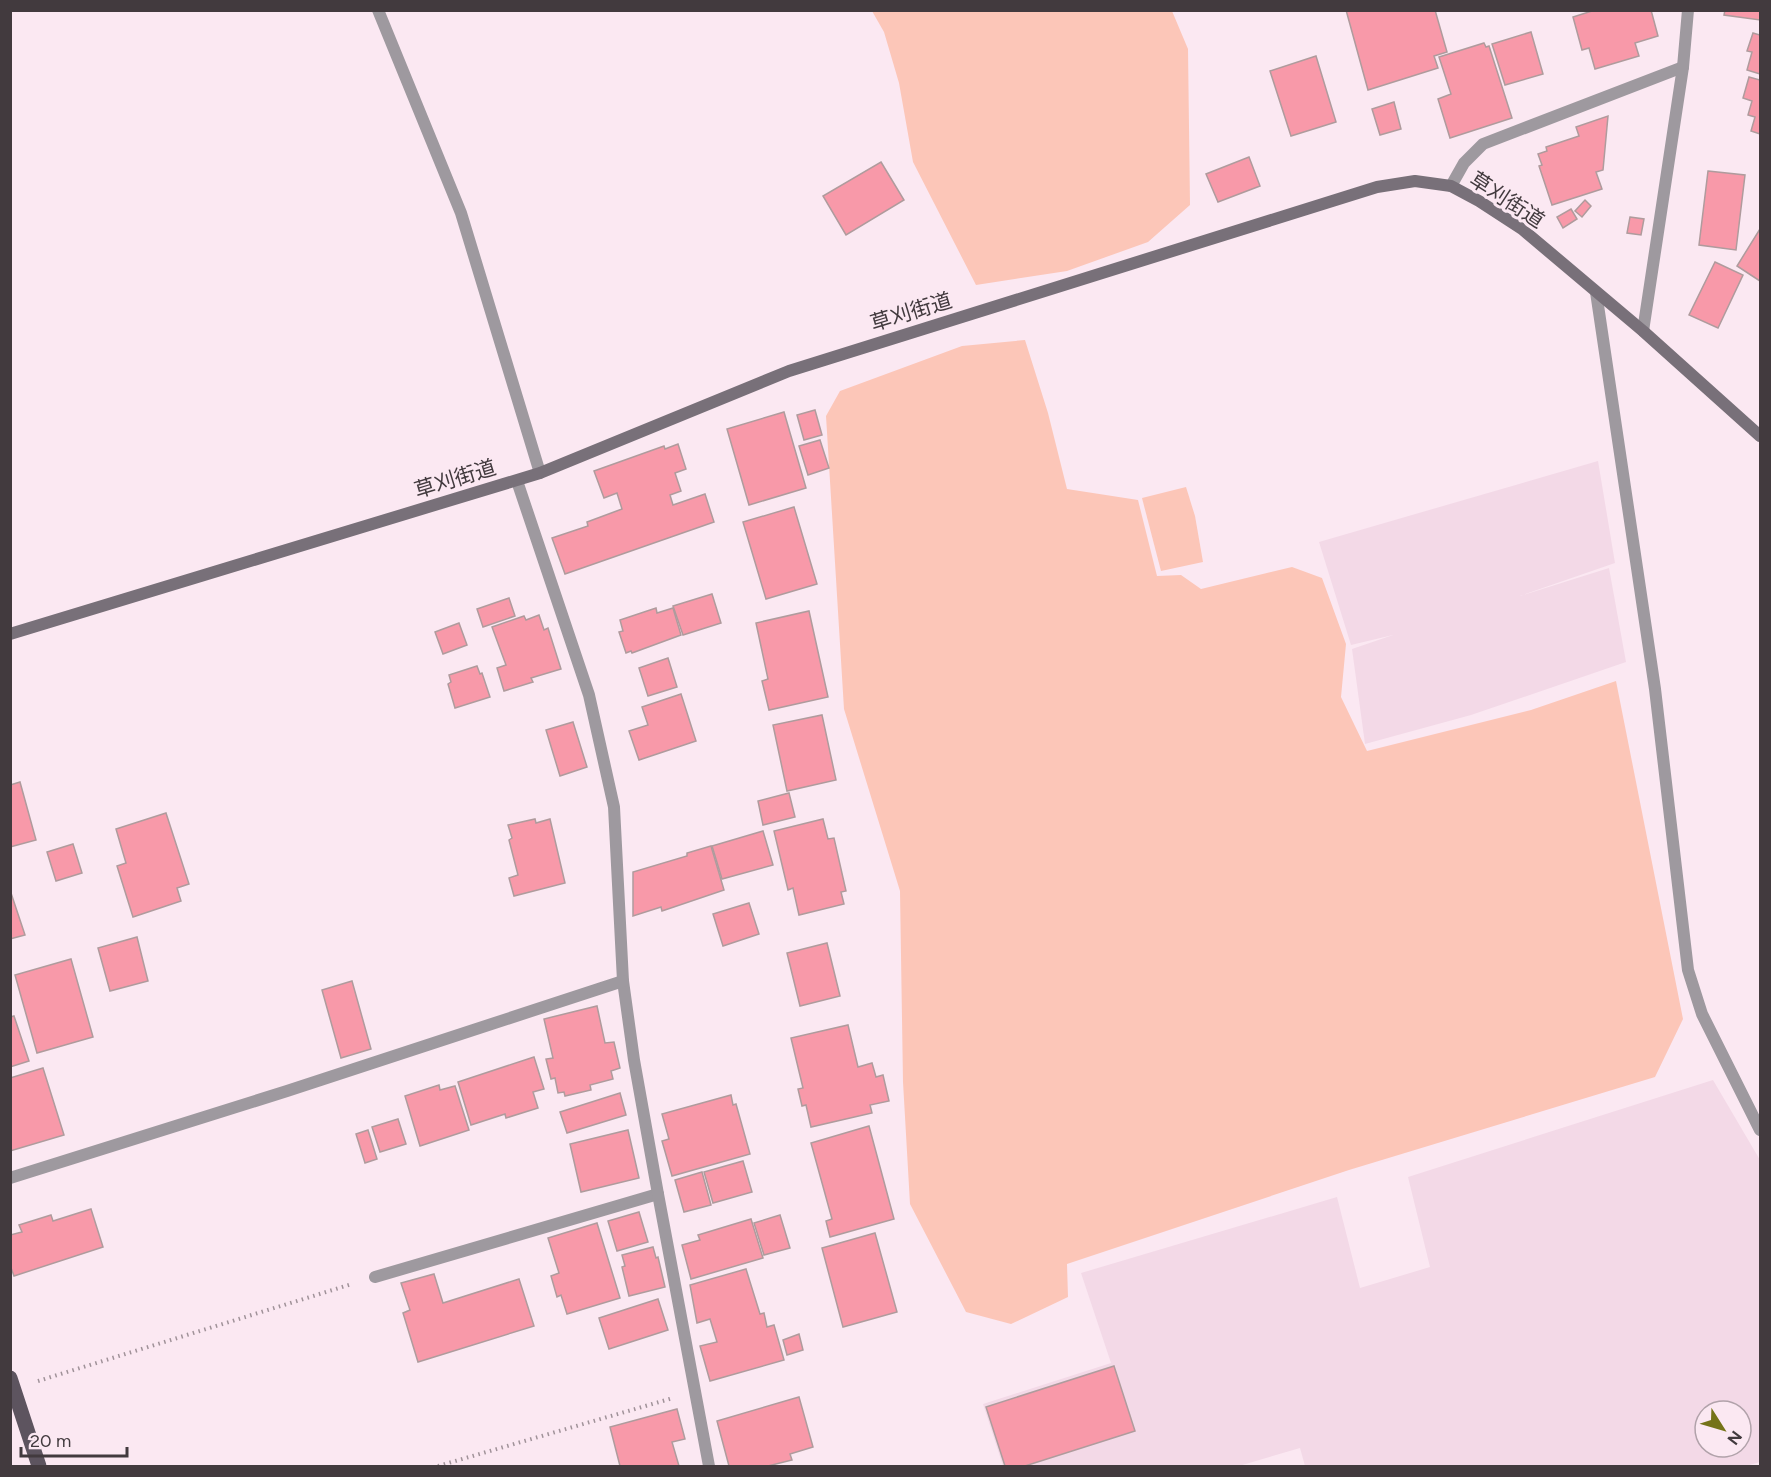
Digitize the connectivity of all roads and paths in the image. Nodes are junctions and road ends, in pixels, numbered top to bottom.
1 (378, 10) edge
2 (1688, 10) edge
3 (1683, 67) junction
4 (1451, 186) junction
5 (1596, 291) junction
6 (1643, 331) junction
7 (1761, 436) edge
8 (540, 473) junction
9 (517, 481) junction
10 (10, 634) edge
11 (623, 981) junction
12 (1761, 1130) edge
13 (10, 1178) edge
14 (658, 1194) junction
15 (375, 1276) joint
16 (12, 1384) edge
17 (694, 1392) junction
18 (39, 1467) edge
19 (438, 1467) edge
20 (709, 1467) edge

1 - 8 street
2 - 3 street
3 - 4 street
3 - 6 street
4 - 5 street, 草刈街道
4 - 8 street, 草刈街道
5 - 6 street, 草刈街道
5 - 12 street
6 - 7 street, 草刈街道
8 - 9 street, 草刈街道
9 - 10 street, 草刈街道
9 - 11 street
11 - 13 street
11 - 14 street
14 - 15 street
14 - 17 street
15 - 16 path
16 - 18 main road
17 - 19 path
17 - 20 street

